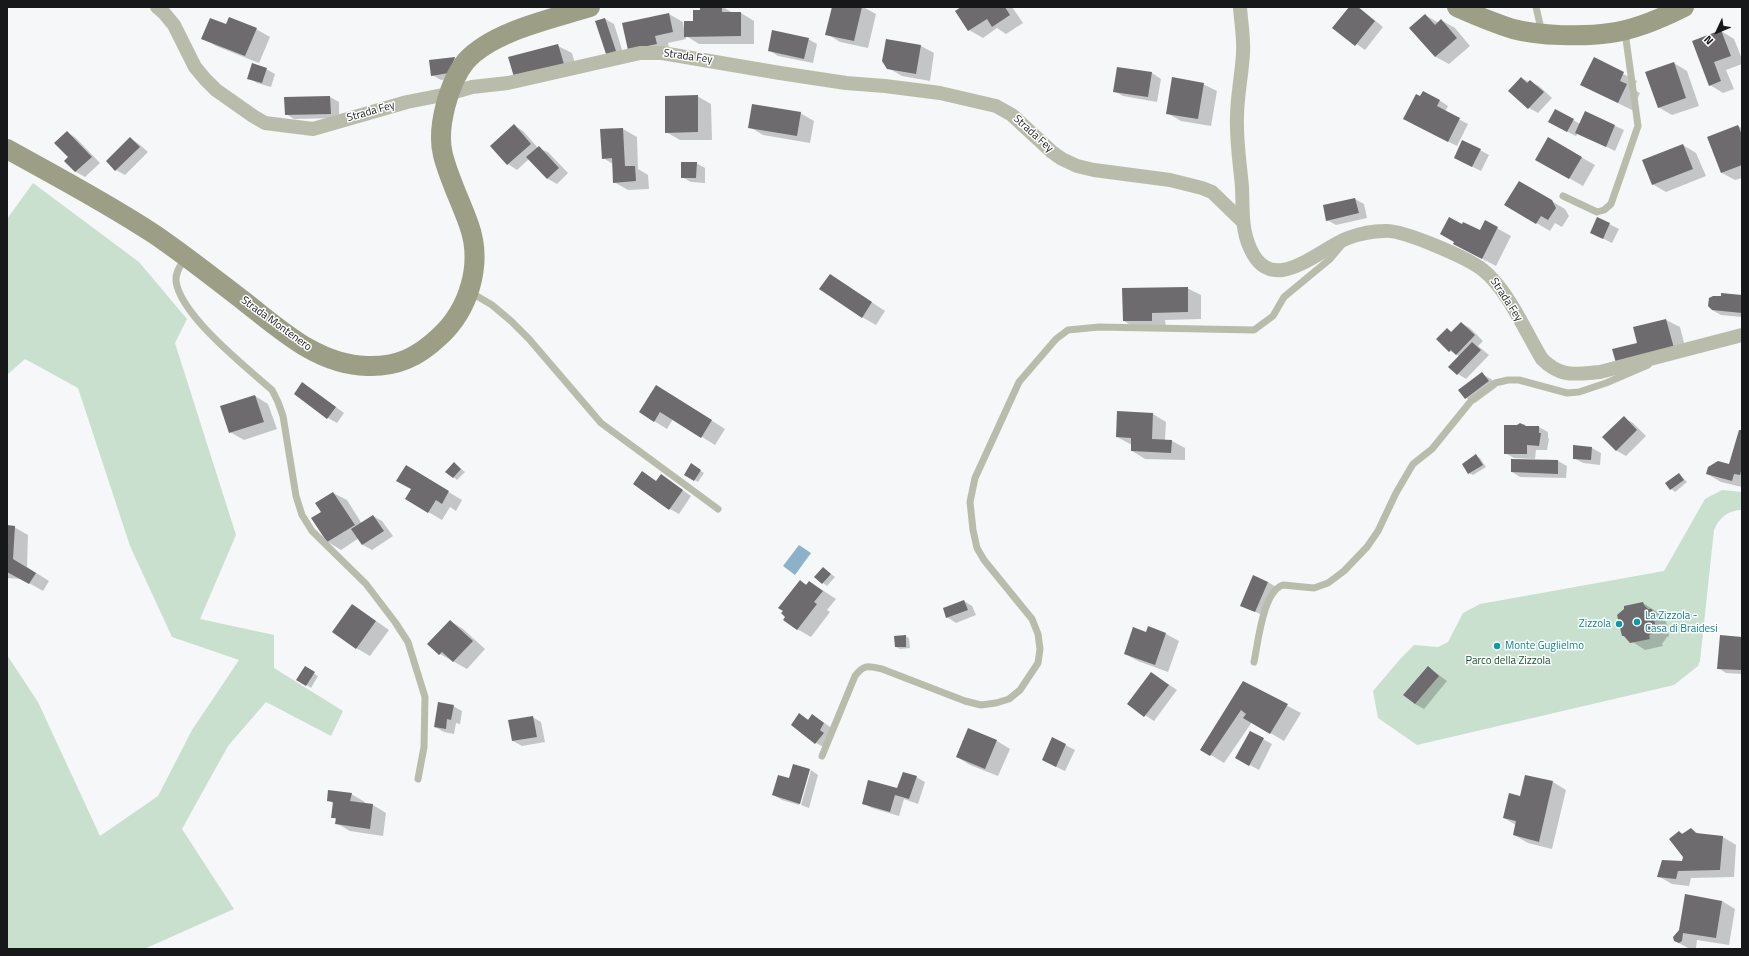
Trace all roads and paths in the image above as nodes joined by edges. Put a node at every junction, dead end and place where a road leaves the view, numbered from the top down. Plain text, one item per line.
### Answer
1 (157, 7) edge
2 (590, 7) edge
3 (1240, 7) edge
4 (1457, 7) edge
5 (1536, 7) edge
6 (1684, 7) edge
7 (1624, 30) junction
8 (1542, 33) junction
9 (448, 94) junction
10 (7, 149) edge
11 (1563, 196) dead end
12 (1242, 221) junction
13 (1348, 238) junction
14 (186, 257) junction
15 (469, 292) junction
16 (1742, 335) edge
17 (1661, 356) junction
18 (718, 509) dead end
19 (1254, 662) dead end
20 (822, 756) dead end
21 (418, 780) dead end

1 - 9 street, Strada Fey
2 - 9 main road, Strada Montenero
3 - 12 street, Strada Fey
4 - 8 main road
5 - 8 lane
6 - 7 main road
7 - 8 main road
7 - 11 lane
9 - 12 street, Strada Fey
9 - 15 main road, Strada Montenero
10 - 14 main road, Strada Montenero
12 - 13 street, Strada Fey
13 - 17 street, Strada Fey
13 - 20 lane
14 - 15 main road, Strada Montenero
14 - 21 lane
15 - 18 lane
16 - 17 street, Strada Fey
17 - 19 lane

